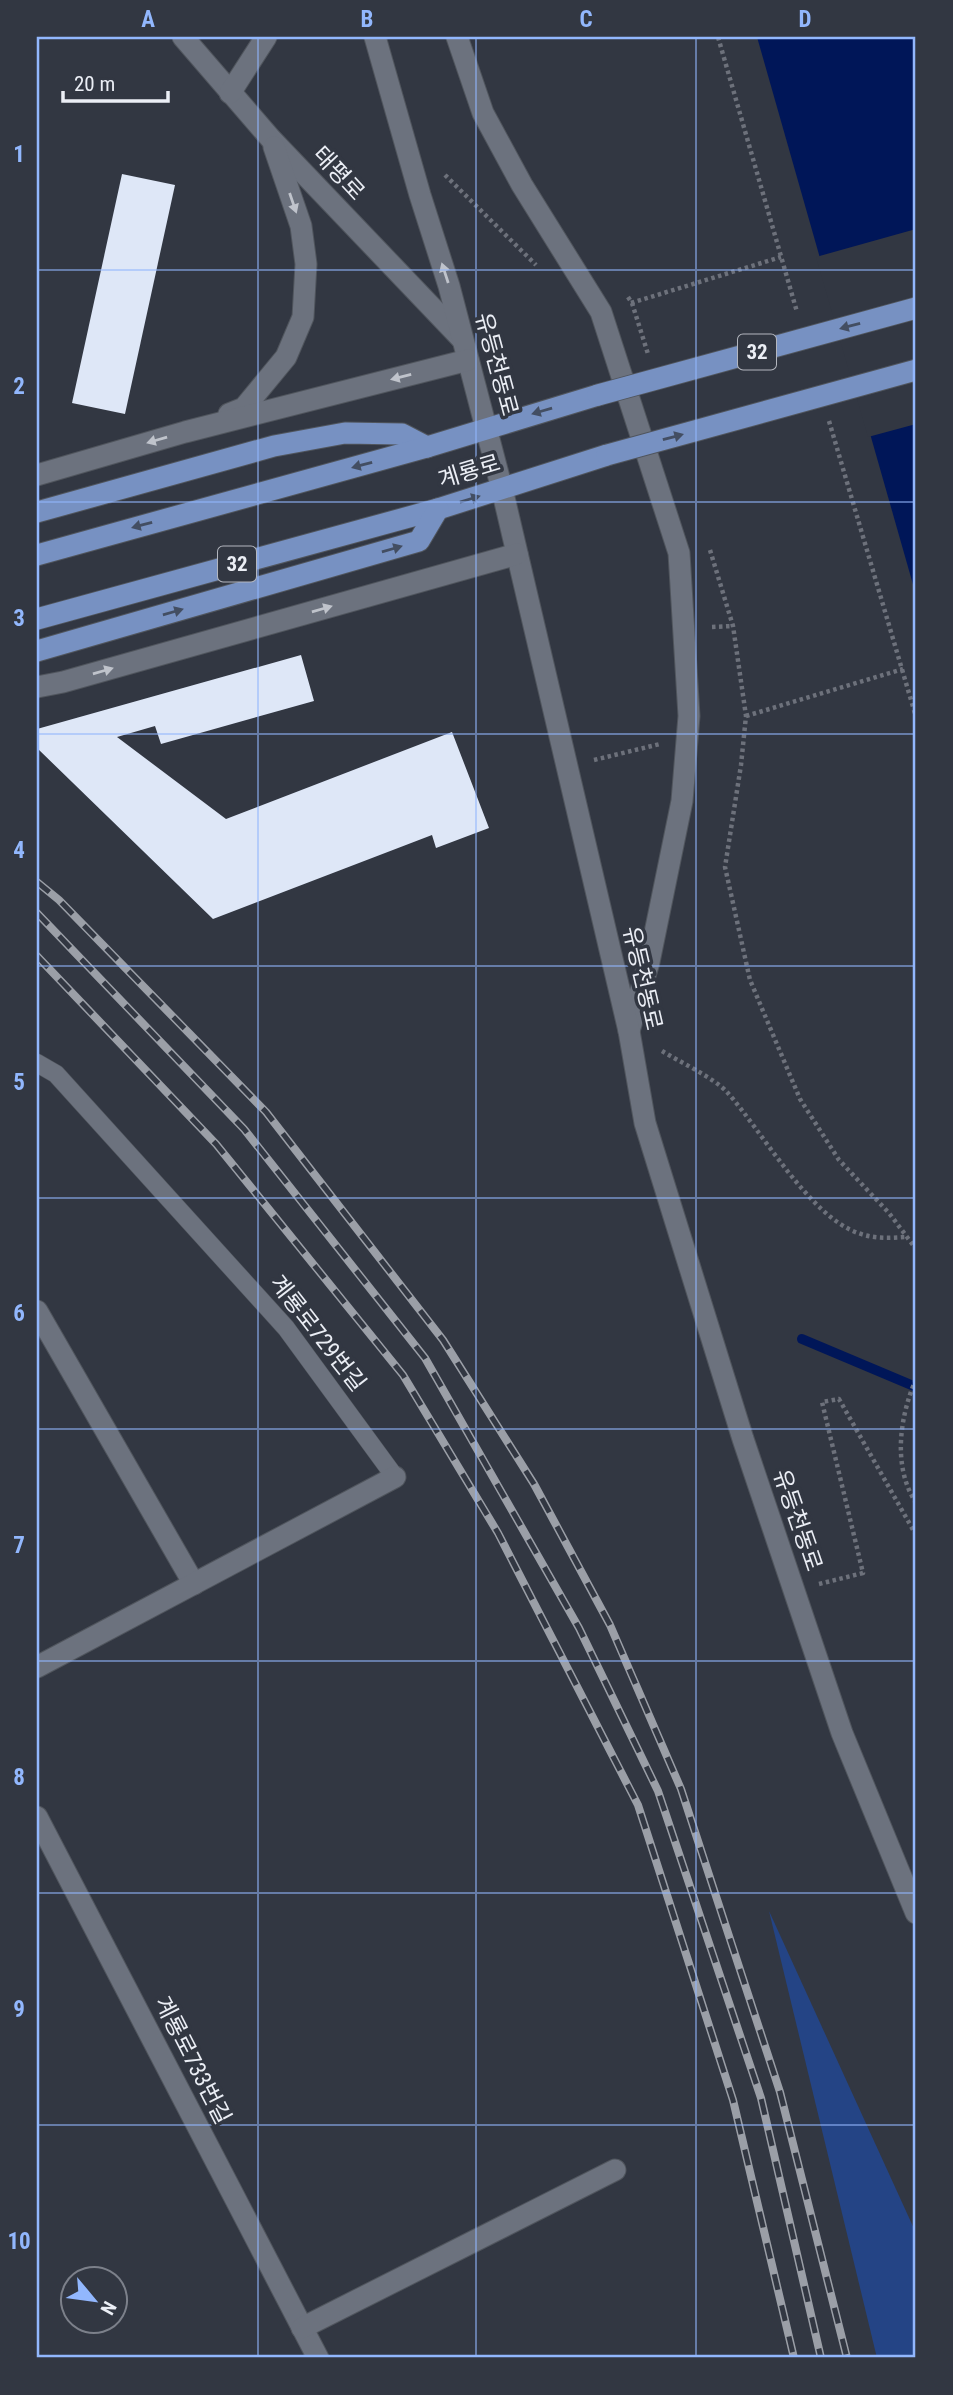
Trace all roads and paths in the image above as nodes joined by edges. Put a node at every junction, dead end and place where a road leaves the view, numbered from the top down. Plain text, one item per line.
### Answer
1 (183, 37) edge
2 (265, 37) edge
3 (375, 37) edge
4 (457, 37) edge
5 (230, 93) junction
6 (271, 139) junction
7 (410, 160) junction
8 (781, 257) dead end
9 (537, 266) dead end
10 (916, 308) edge
11 (601, 312) junction
12 (465, 350) junction
13 (916, 370) edge
14 (487, 428) junction
15 (185, 432) junction
16 (427, 447) junction
17 (37, 475) edge
18 (502, 489) junction
19 (438, 509) junction
20 (37, 512) edge
21 (517, 554) junction
22 (37, 555) edge
23 (37, 619) edge
24 (37, 651) edge
25 (903, 669) dead end
26 (37, 687) edge
27 (746, 716) dead end
28 (663, 743) dead end
29 (619, 755) dead end
30 (629, 1031) junction
31 (37, 1063) edge
32 (907, 1237) dead end
33 (37, 1311) edge
34 (916, 1378) edge
35 (395, 1478) joint
36 (916, 1503) edge
37 (916, 1535) edge
38 (194, 1584) junction
39 (793, 1590) junction
40 (37, 1667) edge
41 (37, 1817) edge
42 (916, 1913) edge
43 (614, 2170) dead end
44 (302, 2328) junction
45 (317, 2358) edge

1 - 5 main road, 태평로
2 - 5 main road
3 - 7 main road, 유등천동로
4 - 11 main road
5 - 6 main road, 태평로
6 - 12 main road, 태평로
6 -> 15 main road
7 - 9 path
12 -> 7 main road, 유등천동로
8 - 11 path
10 -> 14 main road, 계룡로 / 32, bridge
11 - 30 main road
12 - 14 main road, 유등천동로
12 -> 15 main road
18 -> 13 main road, 계룡로 / 32, bridge
14 - 16 main road, 계룡로 / 32
14 - 18 main road, 유등천동로
15 -> 17 main road
16 - 20 main road
16 -> 22 main road, 계룡로 / 32
19 -> 18 main road, 계룡로 / 32
18 - 21 main road, 유등천동로
19 - 23 main road, 계룡로 / 32
24 -> 19 main road
26 -> 21 main road
21 - 30 main road, 유등천동로
25 - 27 path
28 - 29 path
30 - 32 path
30 - 39 main road, 유등천동로
31 - 35 lane, 계룡로729번길
33 - 38 main road
34 - 36 path
35 - 38 main road, 계룡로729번길
37 - 39 path
38 - 40 main road, 계룡로729번길
39 - 42 main road, 유등천동로
41 - 44 main road, 계룡로733번길
43 - 44 main road
44 - 45 main road, 계룡로733번길

